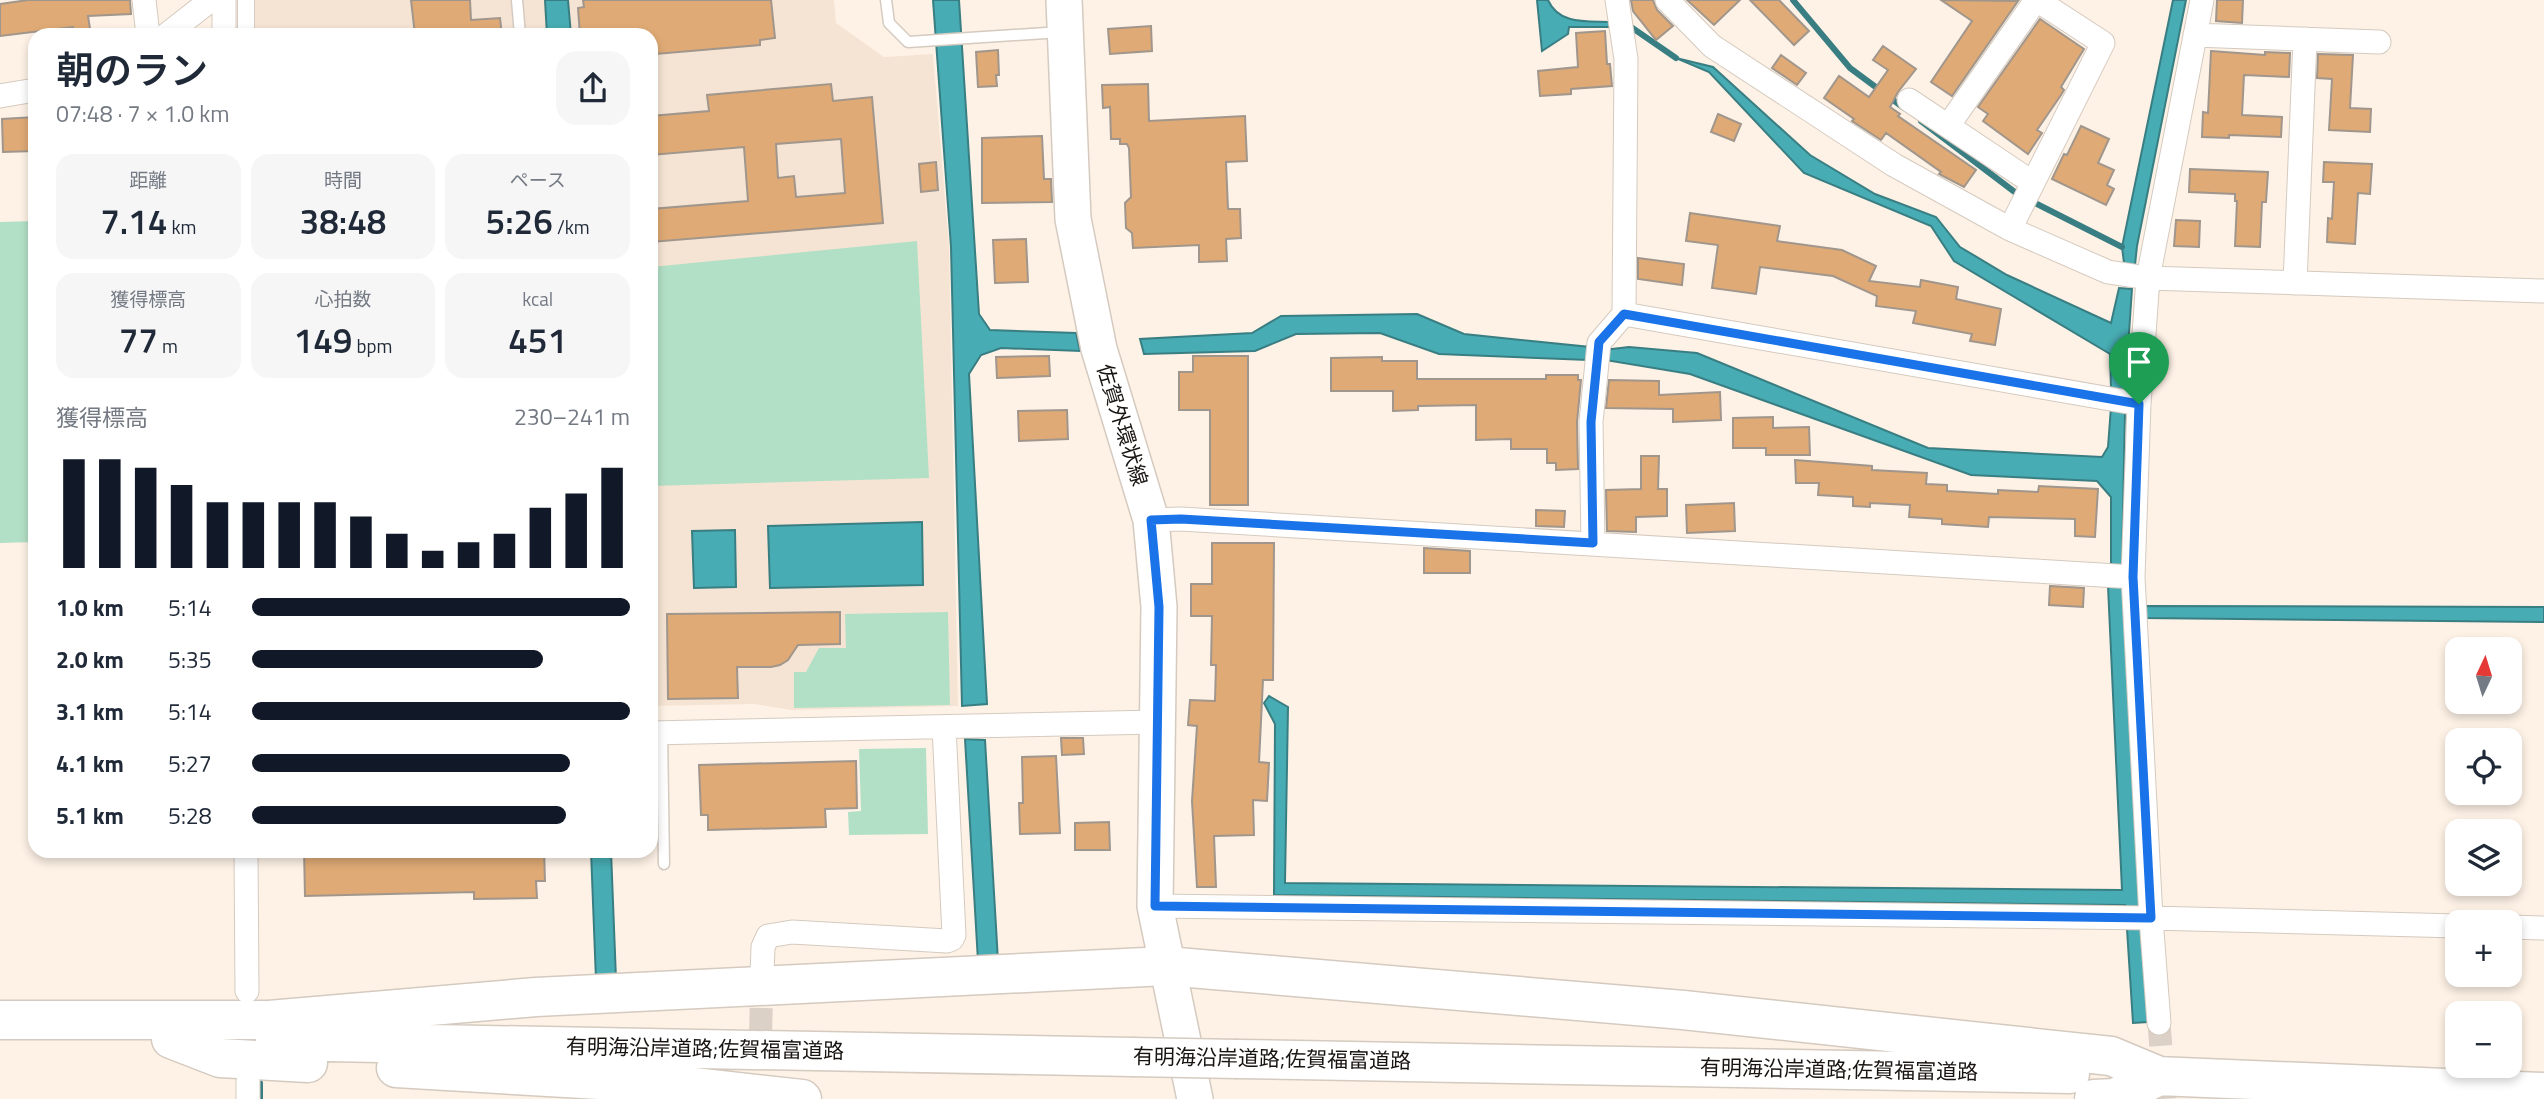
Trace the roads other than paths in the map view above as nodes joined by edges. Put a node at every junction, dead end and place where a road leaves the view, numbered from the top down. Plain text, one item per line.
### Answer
1 (144, 0) edge
2 (211, 0) edge
3 (223, 0) edge
4 (246, 0) edge
5 (517, 0) edge
6 (886, 0) edge
7 (1617, 0) edge
8 (1667, 0) edge
9 (2037, 0) edge
10 (2202, 0) edge
11 (1065, 16) edge
12 (147, 28) edge
13 (175, 28) edge
14 (224, 28) edge
15 (246, 28) edge
16 (519, 28) edge
17 (2195, 35) junction
18 (2305, 39) junction
19 (2379, 42) dead end
20 (28, 91) edge
21 (0, 96) edge
22 (1909, 100) dead end
23 (1948, 126) junction
24 (2033, 183) junction
25 (2010, 229) junction
26 (2147, 278) junction
27 (2295, 283) junction
28 (2544, 291) edge
29 (1624, 314) junction
30 (2139, 404) junction
31 (1151, 520) junction
32 (1593, 543) junction
33 (2133, 577) junction
34 (1157, 722) junction
35 (944, 727) junction
36 (658, 733) edge
37 (658, 766) edge
38 (246, 858) edge
39 (664, 864) dead end
40 (1155, 906) junction
41 (2151, 918) junction
42 (2445, 926) edge
43 (2522, 927) edge
44 (2544, 928) edge
45 (1166, 966) junction
46 (762, 974) tunnel mouth
47 (247, 991) dead end
48 (0, 1020) edge
49 (2159, 1023) tunnel mouth
50 (0, 1036) edge
51 (171, 1039) junction
52 (2159, 1076) junction
53 (2544, 1092) edge
54 (802, 1099) edge
55 (1195, 1099) edge
56 (2094, 1099) edge

1 - 12 street
2 - 13 street
3 - 14 street
4 - 15 street
5 - 16 lane
6 - 11 lane
7 - 29 street
8 - 25 street
9 - 23 street
9 - 24 street
10 - 17 street
11 - 31 main road, 佐賀外環状線
17 - 18 street
17 - 26 street
18 - 19 street
18 - 27 street
20 - 21 street
22 - 23 street
23 - 24 street
24 - 25 street
25 - 26 street
26 - 27 street
26 - 30 street
27 - 28 street
29 - 30 street
29 - 32 street
30 - 33 street
31 - 32 street
31 - 34 main road, 佐賀外環状線
32 - 33 street
33 - 41 street
34 - 35 street
34 - 40 main road, 佐賀外環状線
35 - 36 street
35 - 46 street
37 - 39 lane
38 - 47 street
40 - 41 street
40 - 45 main road, 佐賀外環状線
41 - 42 street
41 - 49 street
43 - 44 street
45 - 48 highway
45 - 52 highway
45 - 55 main road, 佐賀外環状線
50 - 51 highway, 有明海沿岸道路;佐賀福富道路
51 - 52 highway, 有明海沿岸道路;佐賀福富道路, bridge
51 - 54 highway
52 - 53 highway, 有明海沿岸道路;佐賀福富道路
52 - 56 highway

